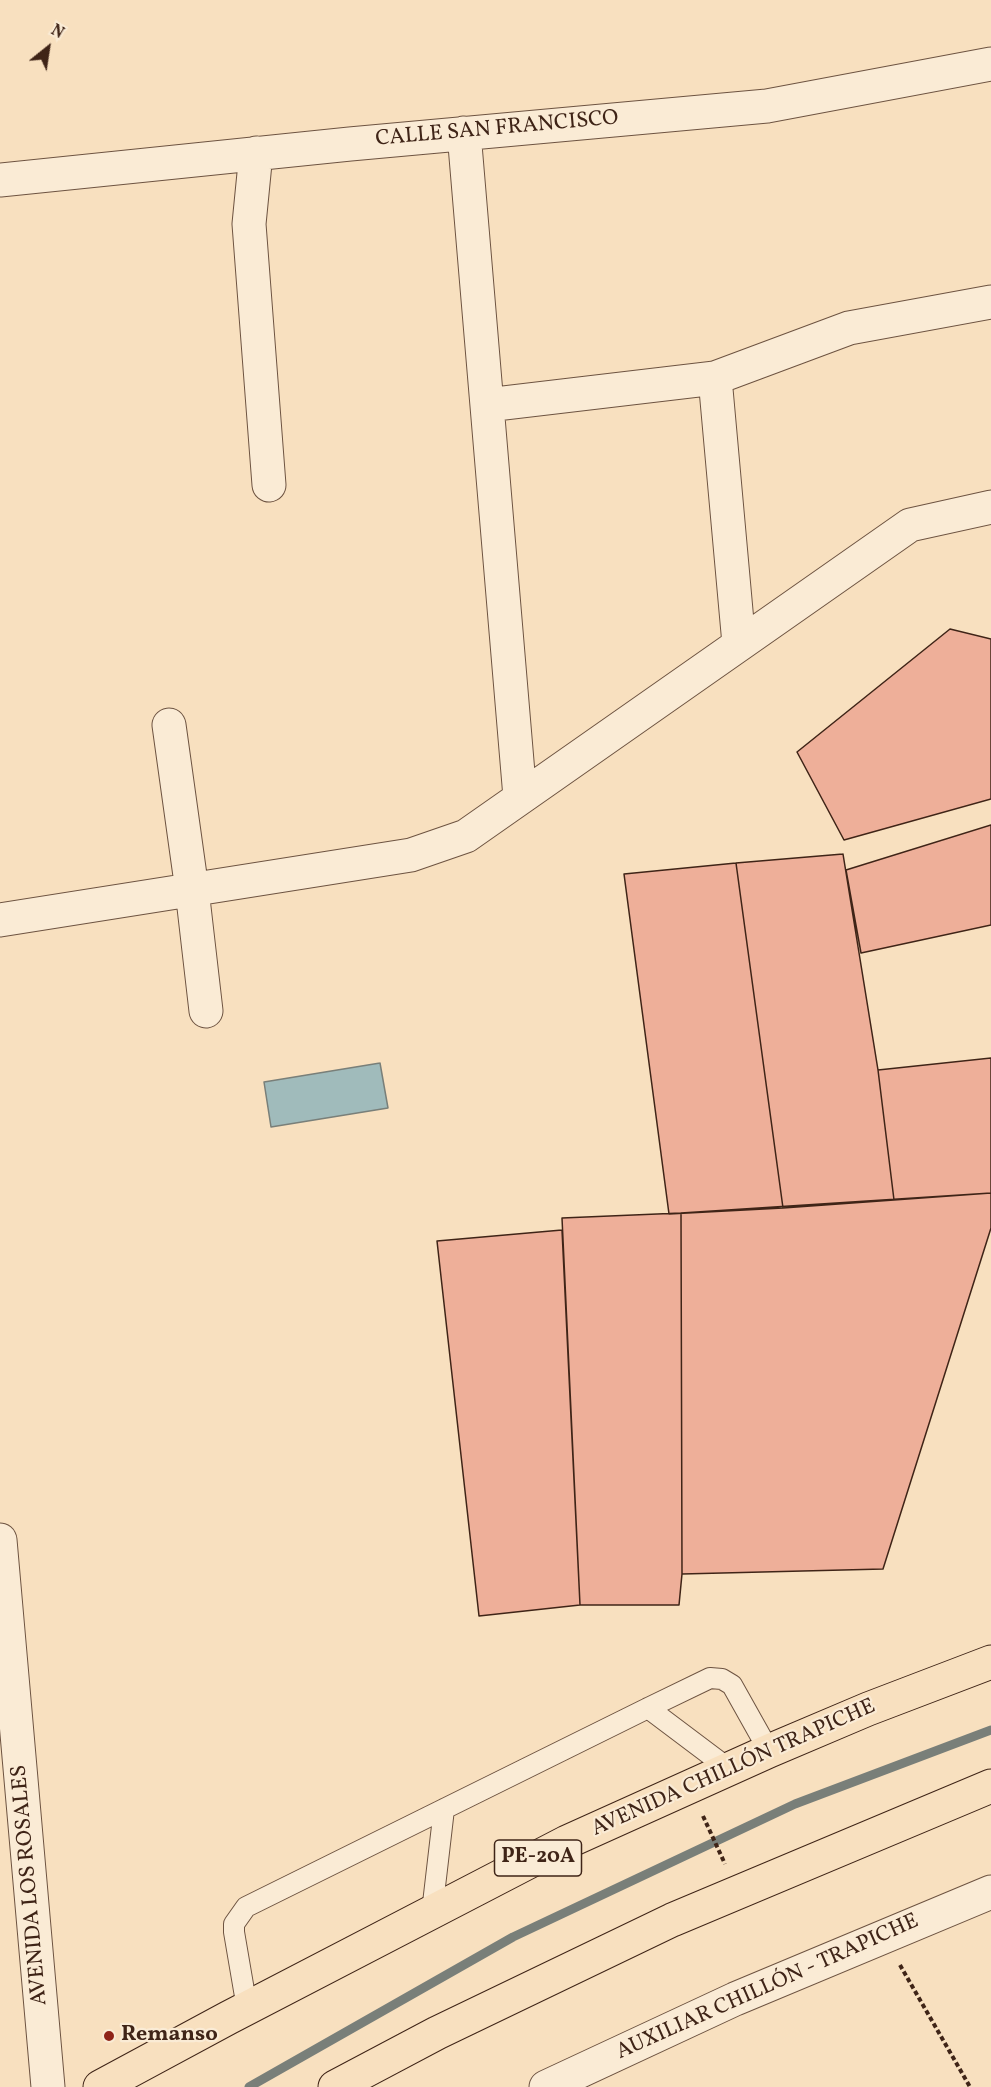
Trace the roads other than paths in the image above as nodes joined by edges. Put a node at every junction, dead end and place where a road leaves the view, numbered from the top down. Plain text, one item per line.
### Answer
1 (991, 64) edge
2 (464, 133) junction
3 (256, 153) junction
4 (0, 180) edge
5 (991, 302) edge
6 (715, 378) junction
7 (487, 405) junction
8 (269, 485) dead end
9 (991, 507) edge
10 (739, 644) junction
11 (169, 725) dead end
12 (520, 797) junction
13 (192, 890) junction
14 (0, 920) edge
15 (206, 1011) dead end
16 (0, 1540) edge
17 (991, 1662) edge
18 (648, 1708) junction
19 (769, 1751) junction
20 (729, 1768) junction
21 (991, 1786) edge
22 (444, 1809) junction
23 (991, 1892) edge
24 (432, 1912) junction
25 (247, 2008) junction
26 (48, 2087) edge
27 (100, 2087) edge
28 (335, 2087) edge
29 (546, 2087) edge

1 - 2 street, CALLE SAN FRANCISCO
2 - 3 street, CALLE SAN FRANCISCO
2 - 7 street
3 - 4 street, CALLE SAN FRANCISCO
3 - 8 street
5 - 6 street
6 - 7 street
6 - 10 street
7 - 12 street
9 - 10 street
10 - 12 street
11 - 13 street
12 - 13 street
13 - 14 street
13 - 15 street
16 - 26 street, AVENIDA LOS ROSALES
17 - 19 main road, AVENIDA CHILLÓN TRAPICHE / PE-20A
18 - 19 lane
18 - 20 lane
18 - 22 lane
19 - 20 main road, AVENIDA CHILLÓN TRAPICHE / PE-20A
20 - 24 main road, AVENIDA CHILLÓN TRAPICHE / PE-20A
21 - 28 main road
22 - 24 lane
22 - 25 lane
23 - 29 street, AUXILIAR CHILLÓN - TRAPICHE
24 - 25 main road, AVENIDA CHILLÓN TRAPICHE / PE-20A
25 - 27 main road, AVENIDA CHILLÓN TRAPICHE / PE-20A

